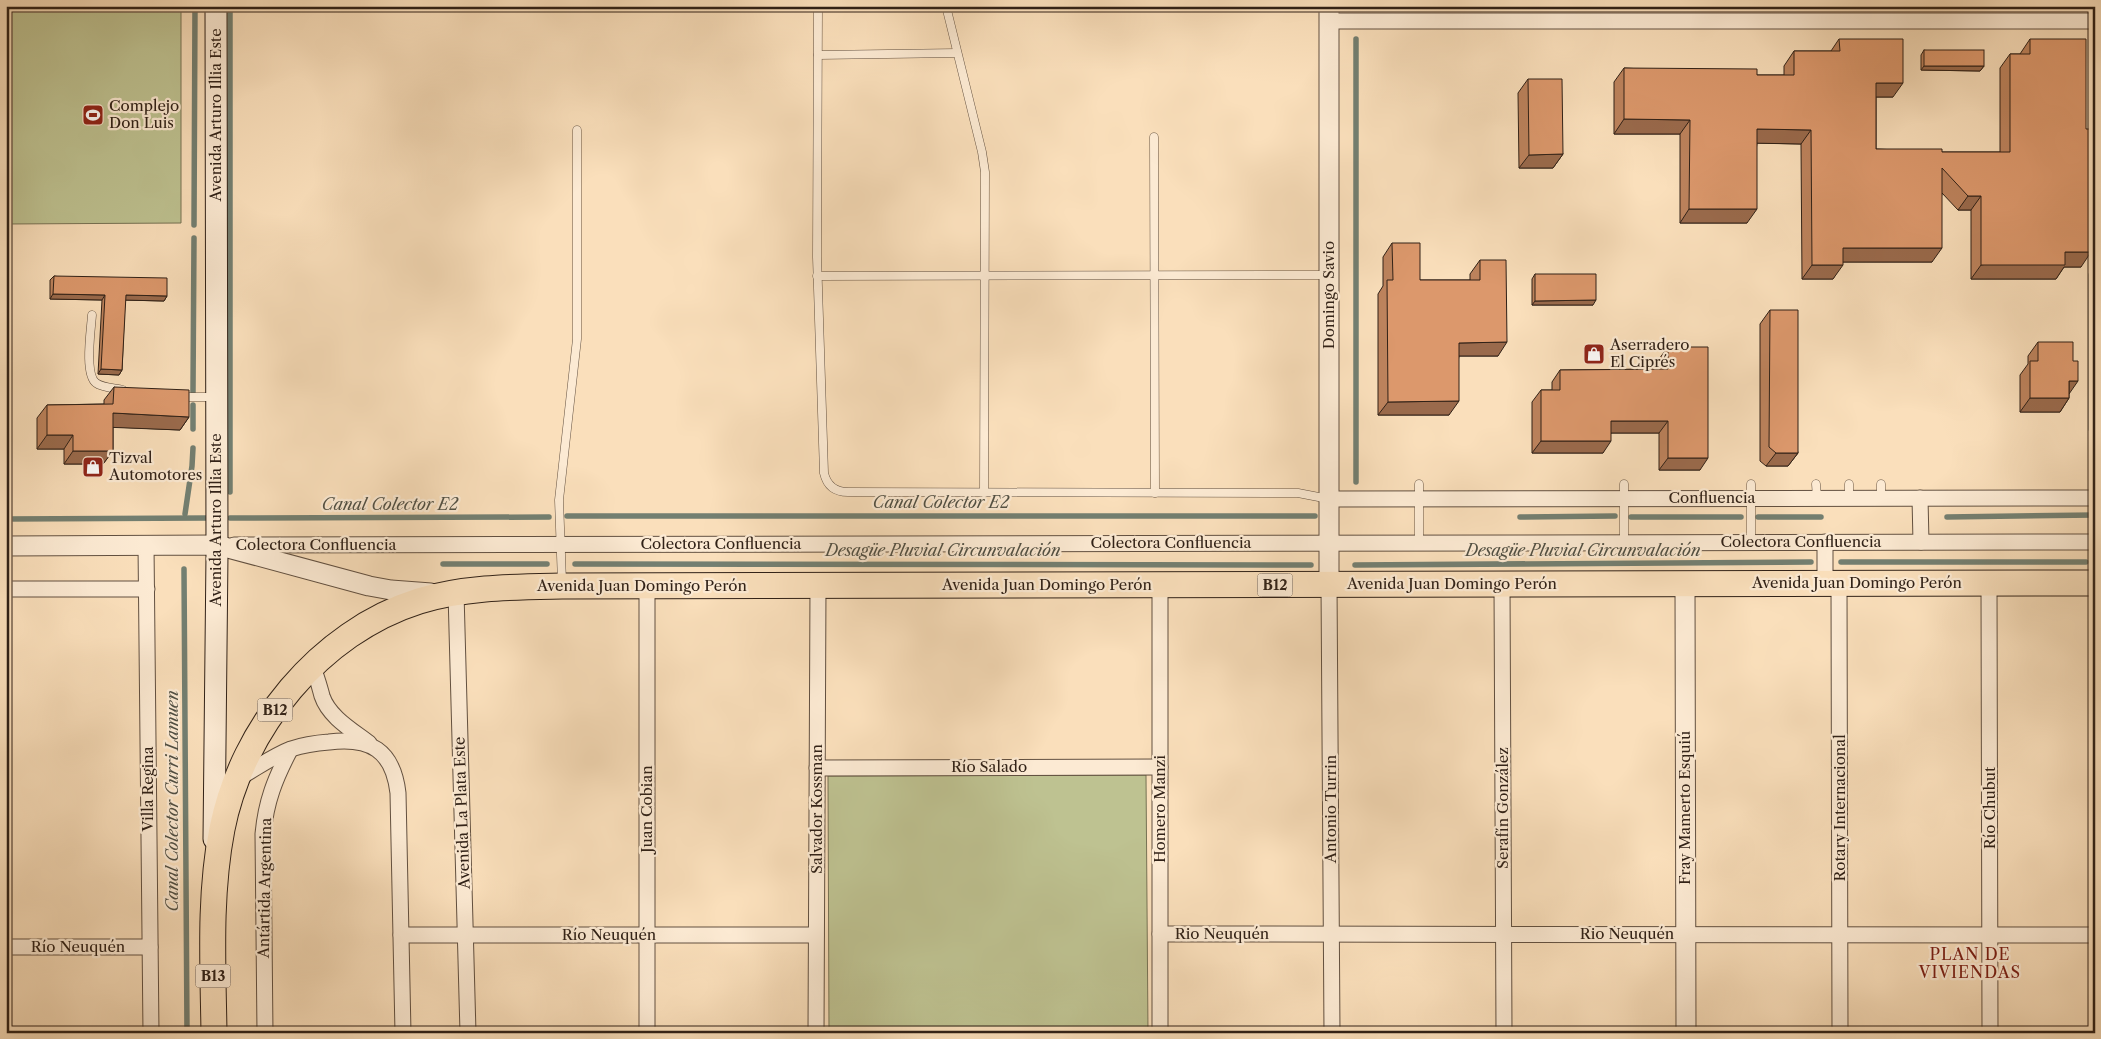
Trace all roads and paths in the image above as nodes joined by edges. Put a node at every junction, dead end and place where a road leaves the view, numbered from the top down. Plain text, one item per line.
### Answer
1 (216, 6) edge
2 (818, 6) edge
3 (946, 6) edge
4 (1329, 14) edge
5 (2095, 21) edge
6 (958, 53) junction
7 (818, 55) junction
8 (577, 130) dead end
9 (1154, 137) dead end
10 (1329, 275) junction
11 (817, 276) junction
12 (985, 276) junction
13 (1154, 276) junction
14 (92, 315) dead end
15 (132, 391) edge
16 (174, 397) edge
17 (216, 397) junction
18 (1419, 491) junction
19 (1624, 491) junction
20 (1751, 491) junction
21 (984, 493) junction
22 (1155, 493) junction
23 (1920, 498) junction
24 (2095, 498) edge
25 (1329, 499) junction
26 (1624, 542) junction
27 (1751, 542) junction
28 (1825, 542) junction
29 (1921, 542) junction
30 (2095, 542) edge
31 (1329, 543) junction
32 (1419, 543) junction
33 (560, 544) junction
34 (146, 545) junction
35 (217, 545) junction
36 (6, 546) edge
37 (1989, 583) junction
38 (2095, 583) edge
39 (1329, 584) junction
40 (1502, 584) junction
41 (1685, 584) junction
42 (1832, 584) junction
43 (1160, 585) junction
44 (562, 586) junction
45 (647, 586) junction
46 (818, 586) junction
47 (6, 589) edge
48 (147, 589) junction
49 (456, 593) junction
50 (312, 666) junction
51 (372, 745) junction
52 (291, 749) junction
53 (1160, 767) junction
54 (817, 768) junction
55 (238, 779) junction
56 (213, 919) junction
57 (1160, 934) junction
58 (1332, 934) junction
59 (1504, 934) junction
60 (1686, 934) junction
61 (1840, 934) junction
62 (401, 935) junction
63 (466, 935) junction
64 (647, 935) junction
65 (816, 935) junction
66 (1990, 935) junction
67 (2095, 935) edge
68 (150, 946) junction
69 (6, 947) edge
70 (150, 1033) edge
71 (214, 1033) edge
72 (265, 1033) edge
73 (403, 1033) edge
74 (468, 1033) edge
75 (648, 1033) edge
76 (816, 1033) edge
77 (1160, 1033) edge
78 (1332, 1033) edge
79 (1504, 1033) edge
80 (1686, 1033) edge
81 (1840, 1033) edge
82 (1990, 1033) edge

1 - 17 main road, Avenida Arturo Illia Este / B13
2 - 7 lane
3 - 6 lane
4 - 5 street
4 - 10 street, Domingo Savio
6 - 7 lane
6 - 12 lane
7 - 11 lane
8 - 33 lane
9 - 13 lane
10 - 13 lane
10 - 25 street, Domingo Savio
11 - 12 lane
11 - 21 lane
12 - 13 lane
12 - 21 lane
13 - 22 lane
14 - 15 lane
16 - 17 lane
17 - 35 main road, Avenida Arturo Illia Este / B13
18 - 19 street, Confluencia
18 - 25 street, Confluencia
18 - 32 lane
19 - 20 street, Confluencia
19 - 26 lane
20 - 23 street, Confluencia
20 - 27 lane
21 - 22 lane
22 - 25 lane
23 - 24 street, Confluencia
23 - 29 street
25 - 31 street, Domingo Savio
26 - 27 street, Colectora Confluencia
26 - 32 street, Colectora Confluencia
27 - 28 street, Colectora Confluencia
28 - 29 street, Colectora Confluencia
28 - 42 street, Rotary Internacional
29 - 30 street, Colectora Confluencia
31 - 32 street, Colectora Confluencia
31 - 33 street, Colectora Confluencia
31 - 39 street, Domingo Savio
33 - 35 street, Colectora Confluencia
33 - 44 lane
34 - 35 street, Avenida Juan Domingo Perón
34 - 36 street, Avenida Juan Domingo Perón
34 - 48 street, Villa Regina
35 - 49 street, Avenida Juan Domingo Perón / B12
35 - 56 main road, Avenida Arturo Illia Este / B13
37 - 38 main road, Avenida Juan Domingo Perón / B12
37 - 42 main road, Avenida Juan Domingo Perón / B12
37 - 66 street, Río Chubut
39 - 40 main road, Avenida Juan Domingo Perón / B12
39 - 43 main road, Avenida Juan Domingo Perón / B12
39 - 58 street, Antonio Turrin
40 - 41 main road, Avenida Juan Domingo Perón / B12
40 - 59 street, Serafín González
41 - 42 main road, Avenida Juan Domingo Perón / B12
41 - 60 street, Fray Mamerto Esquiú
42 - 61 street, Rotary Internacional
43 - 46 main road, Avenida Juan Domingo Perón / B12
43 - 53 street, Homero Manzi
44 - 45 main road, Avenida Juan Domingo Perón / B12
44 - 49 main road, Avenida Juan Domingo Perón / B12
45 - 46 main road, Avenida Juan Domingo Perón / B12
45 - 64 street, Juan Cobian
46 - 54 street, Salvador Kossman
47 - 48 street
48 - 68 street, Villa Regina
49 - 50 main road, B12
49 - 63 street, Avenida La Plata Este
50 - 51 street
50 - 55 main road, B12
51 - 52 street
51 - 62 street
52 - 55 street
52 - 72 street, Antártida Argentina
53 - 54 street, Río Salado
53 - 57 street, Homero Manzi
54 - 65 street, Salvador Kossman
55 - 56 main road, B12
56 - 71 main road, Avenida Arturo Illia Este / B13
57 - 58 street, Rio Neuquén
57 - 77 street, Homero Manzi
58 - 59 street, Rio Neuquén
58 - 78 street, Antonio Turrin
59 - 60 street, Rio Neuquén
59 - 79 street, Serafín González
60 - 61 street, Rio Neuquén
60 - 80 street, Fray Mamerto Esquiú
61 - 66 street, Rio Neuquén
61 - 81 street, Rotary Internacional
62 - 63 street, Río Neuquén
62 - 73 street
63 - 64 street, Río Neuquén
63 - 74 street, Avenida La Plata Este
64 - 65 street, Río Neuquén
64 - 75 street, Juan Cobian
65 - 76 street, Salvador Kossman
66 - 67 street, Rio Neuquén
66 - 82 street, Río Chubut
68 - 69 street, Río Neuquén
68 - 70 street, Villa Regina

